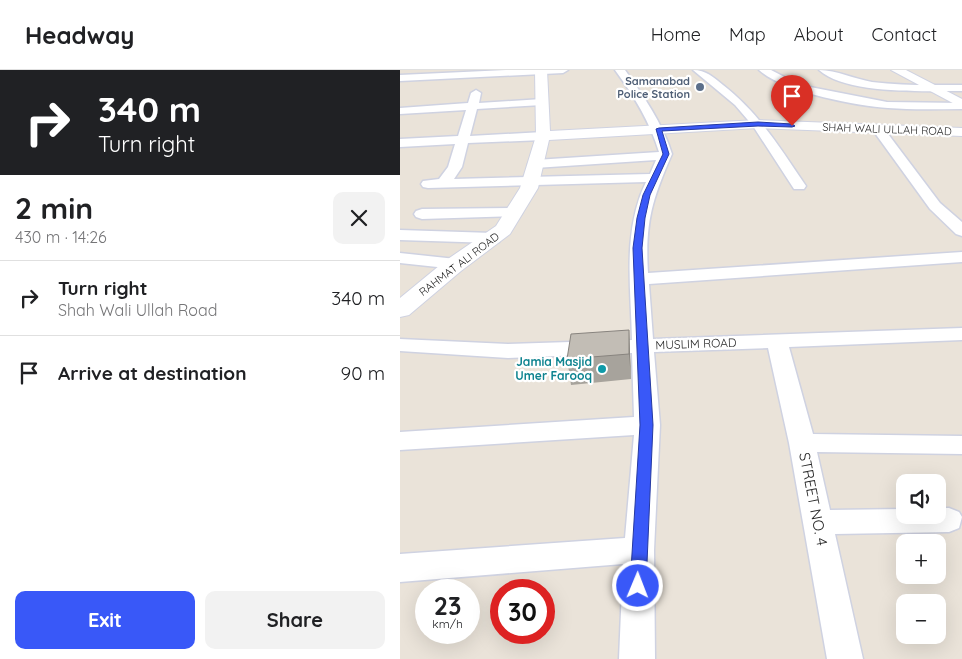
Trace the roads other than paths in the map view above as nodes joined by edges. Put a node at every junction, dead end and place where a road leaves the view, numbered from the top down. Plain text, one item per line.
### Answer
1 (563, 70) edge
2 (620, 70) edge
3 (698, 70) edge
4 (764, 70) edge
5 (824, 70) edge
6 (897, 70) edge
7 (482, 72) edge
8 (428, 73) edge
9 (539, 77) edge
10 (400, 78) edge
11 (930, 87) junction
12 (962, 88) edge
13 (420, 97) dead end
14 (542, 102) junction
15 (962, 105) edge
16 (472, 106) junction
17 (412, 110) junction
18 (400, 111) edge
19 (404, 124) dead end
20 (758, 124) junction
21 (659, 129) junction
22 (878, 129) junction
23 (962, 132) edge
24 (543, 136) junction
25 (463, 140) junction
26 (400, 143) edge
27 (665, 156) junction
28 (536, 164) junction
29 (655, 178) junction
30 (531, 183) junction
31 (799, 186) dead end
32 (514, 213) junction
33 (422, 214) dead end
34 (962, 231) edge
35 (400, 235) edge
36 (493, 238) junction
37 (962, 257) edge
38 (400, 258) edge
39 (456, 264) junction
40 (639, 279) junction
41 (402, 307) edge
42 (962, 334) edge
43 (777, 341) junction
44 (400, 345) edge
45 (642, 346) junction
46 (646, 425) junction
47 (400, 441) edge
48 (802, 443) junction
49 (962, 445) edge
50 (949, 520) dead end
51 (818, 522) junction
52 (639, 550) junction
53 (400, 568) edge
54 (637, 659) edge
55 (845, 659) edge

1 - 9 street
2 - 21 street
3 - 20 street
4 - 15 street
5 - 11 street
6 - 11 street
7 - 8 street
7 - 9 street
7 - 16 street
8 - 10 street
9 - 14 street, RAHMAT ALI ROAD
11 - 12 street
11 - 15 street
13 - 17 street
14 - 16 street
14 - 24 street, RAHMAT ALI ROAD
16 - 17 street
16 - 25 street
17 - 18 street
17 - 19 street
20 - 21 street, SHAH WALI ULLAH ROAD
20 - 22 street, SHAH WALI ULLAH ROAD
20 - 31 street
21 - 24 street, SHAH WALI ULLAH ROAD
21 - 27 street
22 - 23 street, SHAH WALI ULLAH ROAD
22 - 34 street
24 - 25 street
24 - 28 street, RAHMAT ALI ROAD
25 - 26 street
25 - 30 street
27 - 28 street
27 - 29 street
28 - 30 street, RAHMAT ALI ROAD
29 - 30 street
29 - 40 street
30 - 32 street, RAHMAT ALI ROAD
32 - 33 street
32 - 36 street, RAHMAT ALI ROAD
35 - 36 street
36 - 39 street, RAHMAT ALI ROAD
37 - 40 street
38 - 39 street
39 - 41 street, RAHMAT ALI ROAD
40 - 45 street
42 - 43 street, MUSLIM ROAD
43 - 45 street, MUSLIM ROAD
43 - 48 street, STREET NO. 4
44 - 45 street, MUSLIM ROAD
45 - 46 street
46 - 47 street
46 - 52 street
48 - 49 street
48 - 51 street, STREET NO. 4
50 - 51 street
51 - 55 street, STREET NO. 4
52 - 53 street
52 - 54 street

